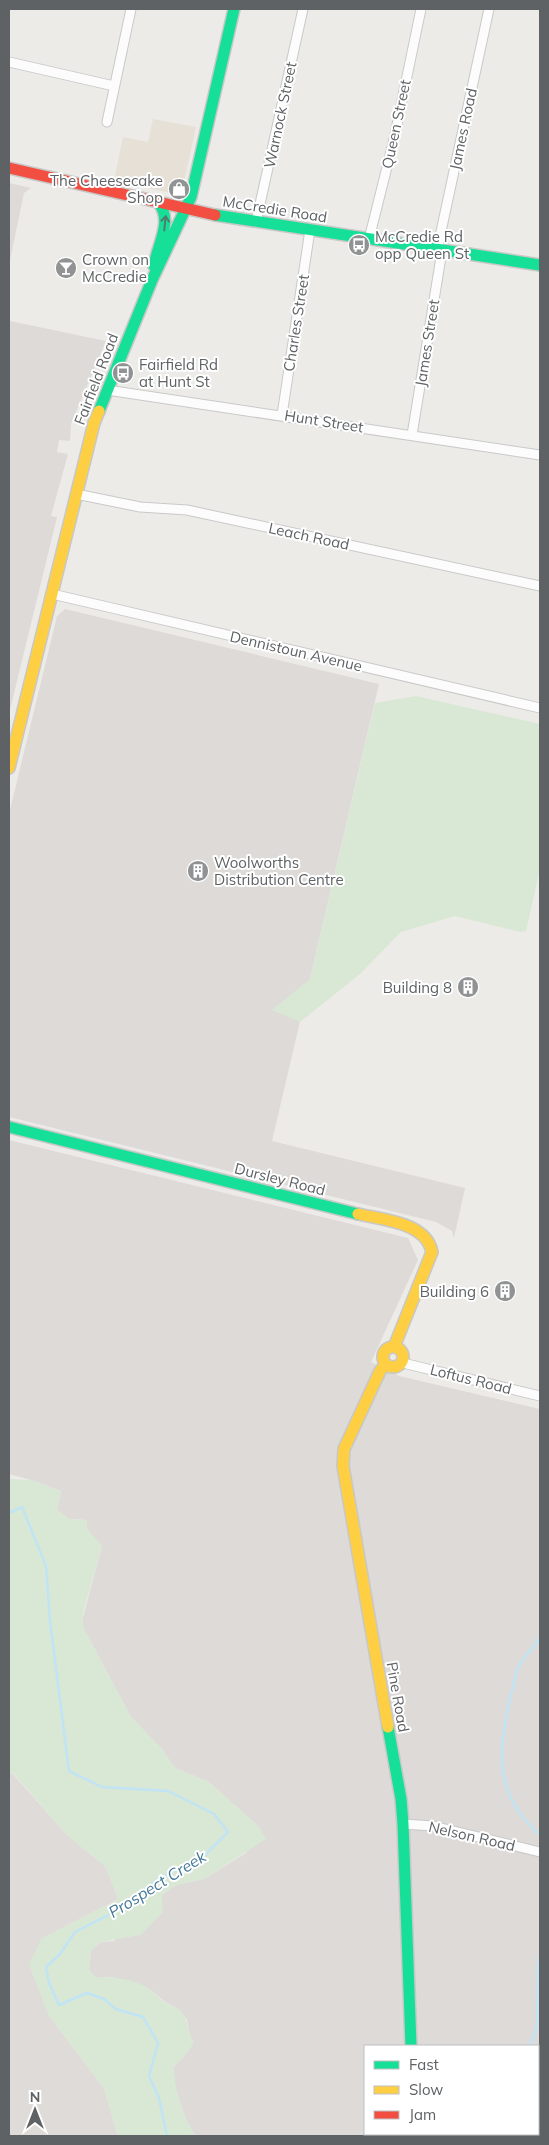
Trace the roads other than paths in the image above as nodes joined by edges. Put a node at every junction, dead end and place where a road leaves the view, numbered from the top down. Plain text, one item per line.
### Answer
1 (131, 9) edge
2 (234, 9) edge
3 (303, 9) edge
4 (421, 9) edge
5 (488, 9) edge
6 (9, 62) edge
7 (114, 86) junction
8 (107, 122) dead end
9 (9, 168) edge
10 (158, 202) junction
11 (186, 209) junction
12 (256, 222) junction
13 (310, 230) junction
14 (369, 239) junction
15 (439, 250) junction
16 (540, 265) edge
17 (152, 280) junction
18 (107, 390) junction
19 (282, 415) junction
20 (412, 435) junction
21 (540, 455) edge
22 (76, 494) junction
23 (540, 586) edge
24 (52, 594) junction
25 (540, 708) edge
26 (9, 768) edge
27 (9, 1127) edge
28 (394, 1347) junction
29 (403, 1361) junction
30 (386, 1364) junction
31 (540, 1396) edge
32 (403, 1824) junction
33 (540, 1852) edge
34 (411, 2045) edge

1 - 7 street
2 - 11 street, Fairfield Road
3 - 12 street, Warnock Street
4 - 14 street, Queen Street
5 - 15 street, James Road
6 - 7 street
7 - 8 street
9 - 10 street, McCredie Road
10 - 11 street, McCredie Road
17 -> 10 street
11 - 12 street, McCredie Road
11 - 17 street, Fairfield Road
12 - 13 street, McCredie Road
13 - 14 street, McCredie Road
13 - 19 street, Charles Street
14 - 15 street, McCredie Road
15 - 16 street, McCredie Road
15 - 20 street, James Street
17 - 18 street, Fairfield Road
18 - 19 street, Hunt Street
18 - 22 street, Fairfield Road
19 - 20 street, Hunt Street
20 - 21 street, Hunt Street
22 - 23 street, Leach Road
22 - 24 street, Fairfield Road
24 - 25 street, Dennistoun Avenue
24 - 26 street, Fairfield Road
27 - 28 street, Dursley Road
28 - 29 street
28 - 30 street
29 - 30 street
29 - 31 street, Loftus Road
30 - 32 street, Pine Road
32 - 33 street, Nelson Road
32 - 34 street, Pine Road

